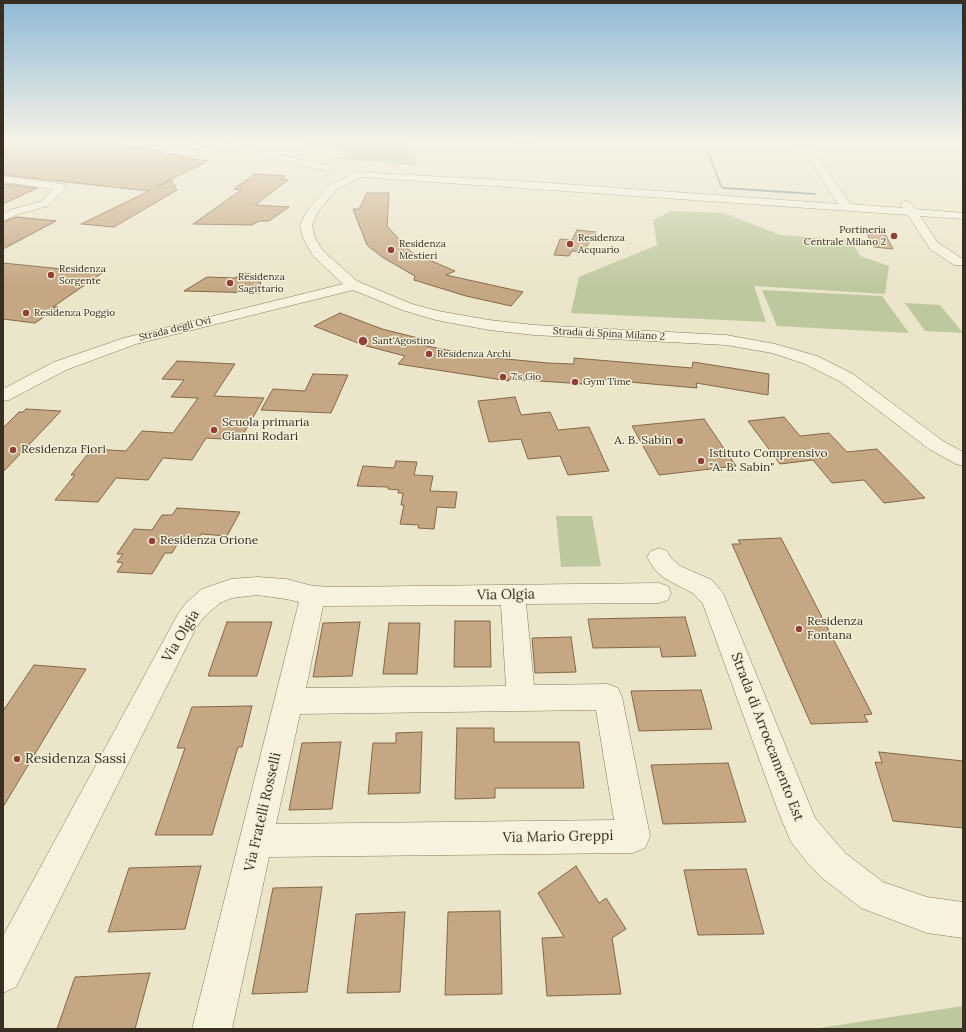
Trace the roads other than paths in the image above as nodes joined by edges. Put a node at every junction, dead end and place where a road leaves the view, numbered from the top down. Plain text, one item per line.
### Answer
1 (59, 190) edge
2 (330, 190) edge
3 (653, 190) edge
4 (829, 190) edge
5 (831, 190) edge
6 (839, 203) junction
7 (963, 208) edge
8 (916, 209) junction
9 (963, 216) edge
10 (3, 218) edge
11 (961, 266) edge
12 (355, 285) junction
13 (3, 396) edge
14 (963, 460) edge
15 (659, 557) dead end
16 (660, 593) dead end
17 (513, 595) junction
18 (313, 596) junction
19 (521, 698) junction
20 (288, 701) junction
21 (256, 841) junction
22 (963, 920) edge
23 (3, 974) edge
24 (212, 1029) edge

1 - 10 street
2 - 12 street, Strada di Spina Milano 2
3 - 6 street
4 - 6 street
5 - 6 street
6 - 8 street
7 - 8 street
8 - 9 street
8 - 11 street
12 - 13 street, Strada degli Ovi
12 - 14 street, Strada di Spina Milano 2
15 - 22 street, Strada di Arroccamento Est
16 - 17 street, Via Olgia
17 - 18 street, Via Olgia
17 - 19 street
18 - 20 street, Via Fratelli Rosselli
18 - 23 street, Via Olgia
19 - 20 street, Via Mario Greppi
19 - 21 street, Via Mario Greppi
20 - 21 street, Via Fratelli Rosselli
21 - 24 street, Via Fratelli Rosselli

